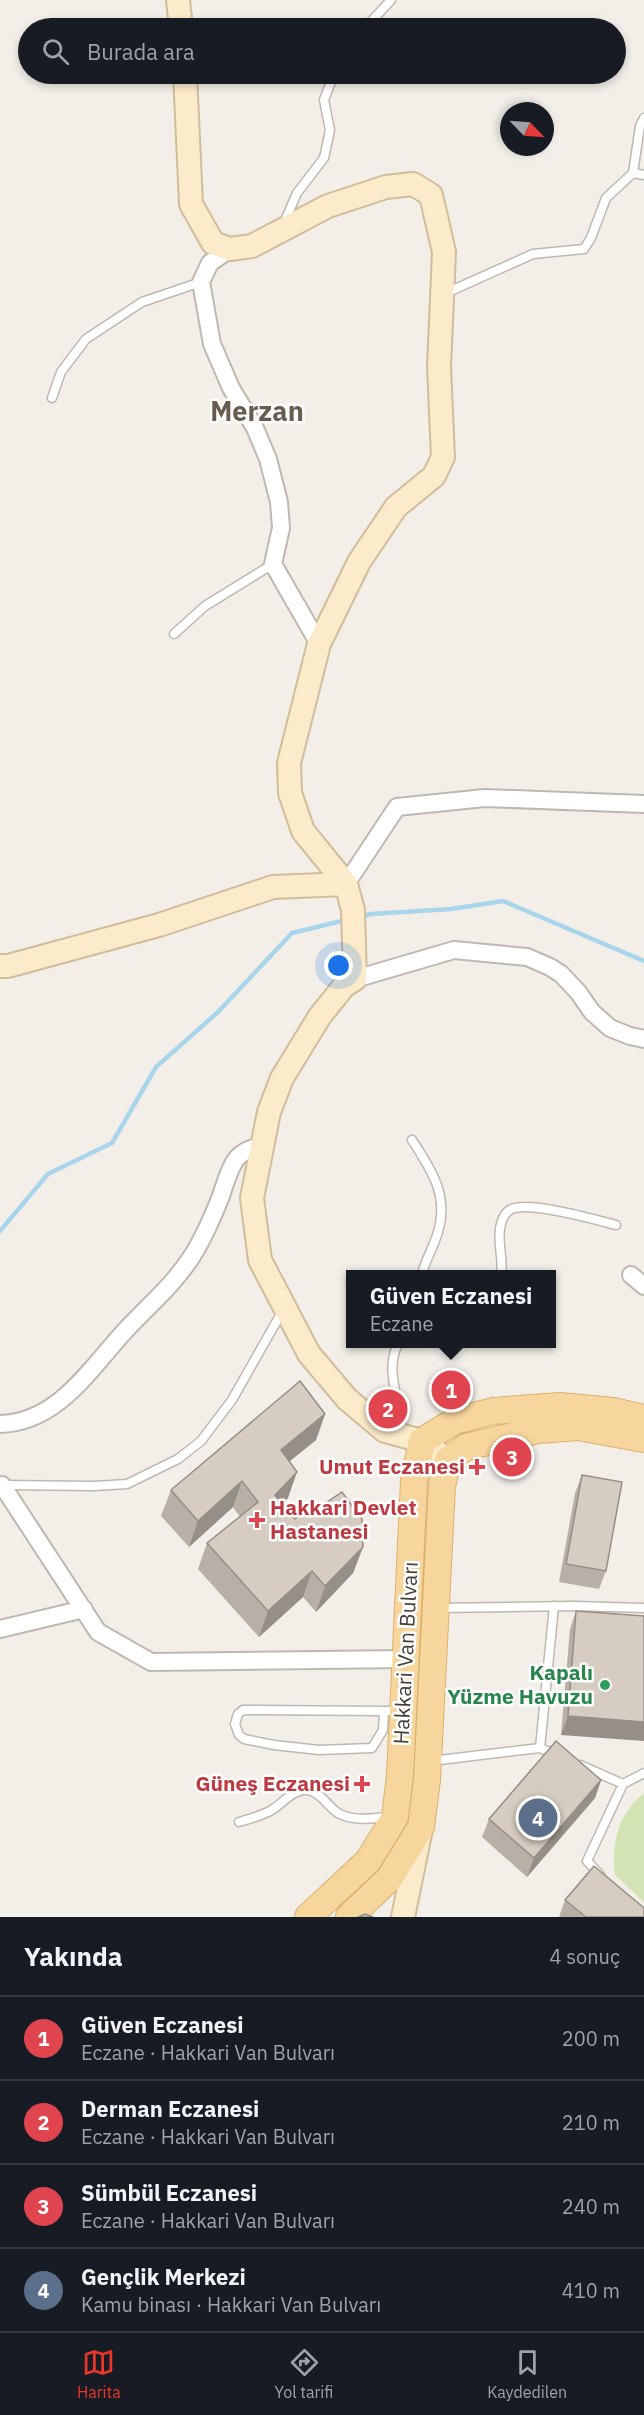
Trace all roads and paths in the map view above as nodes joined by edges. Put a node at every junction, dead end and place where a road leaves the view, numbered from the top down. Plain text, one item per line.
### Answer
1 (178, 0) edge
2 (391, 0) edge
3 (180, 18) edge
4 (374, 18) edge
5 (185, 84) edge
6 (330, 84) edge
7 (644, 118) edge
8 (633, 172) junction
9 (644, 175) edge
10 (280, 231) junction
11 (230, 249) junction
12 (201, 282) junction
13 (443, 294) junction
14 (52, 398) dead end
15 (273, 564) junction
16 (174, 634) dead end
17 (319, 644) junction
18 (644, 804) edge
19 (346, 884) junction
20 (0, 966) edge
21 (355, 979) junction
22 (644, 1039) edge
23 (412, 1140) dead end
24 (261, 1146) junction
25 (616, 1225) dead end
26 (424, 1270) edge
27 (501, 1270) edge
28 (285, 1307) junction
29 (397, 1348) edge
30 (644, 1418) edge
31 (0, 1424) edge
32 (412, 1438) junction
33 (644, 1438) edge
34 (448, 1460) junction
35 (1, 1485) edge
36 (554, 1606) junction
37 (435, 1608) junction
38 (644, 1608) edge
39 (84, 1609) junction
40 (0, 1629) edge
41 (405, 1659) junction
42 (393, 1711) junction
43 (540, 1748) junction
44 (428, 1762) junction
45 (644, 1773) edge
46 (623, 1784) junction
47 (395, 1817) junction
48 (239, 1822) dead end
49 (421, 1827) junction
50 (611, 1885) edge
51 (308, 1917) edge
52 (349, 1917) edge
53 (403, 1917) edge

1 - 3 street
2 - 4 lane
5 - 11 street
6 - 10 lane
7 - 8 lane
8 - 9 lane
8 - 13 lane
10 - 11 street
10 - 13 street
11 - 12 street
12 - 14 lane
12 - 15 street
13 - 17 street
15 - 16 lane
15 - 17 street
17 - 19 street
18 - 19 street
19 - 20 street
19 - 21 street
21 - 22 street
21 - 24 street
23 - 26 lane
24 - 28 street
24 - 31 street
25 - 27 lane
28 - 32 street
28 - 35 lane
29 - 32 lane
30 - 32 main road
32 - 34 street
32 - 41 main road, Hakkari Van Bulvarı
33 - 34 main road
34 - 37 main road, Hakkari Van Bulvarı
35 - 39 street
36 - 37 lane
36 - 38 lane
36 - 43 lane
37 - 44 main road, Hakkari Van Bulvarı
39 - 40 street
39 - 41 street
41 - 42 main road, Hakkari Van Bulvarı
42 - 42 lane
42 - 47 main road, Hakkari Van Bulvarı
43 - 44 lane
43 - 46 lane
44 - 49 main road, Hakkari Van Bulvarı
45 - 46 lane
46 - 50 lane
47 - 48 lane
47 - 51 main road, Hakkari Van Bulvarı
49 - 52 main road, Hakkari Van Bulvarı
49 - 53 street

